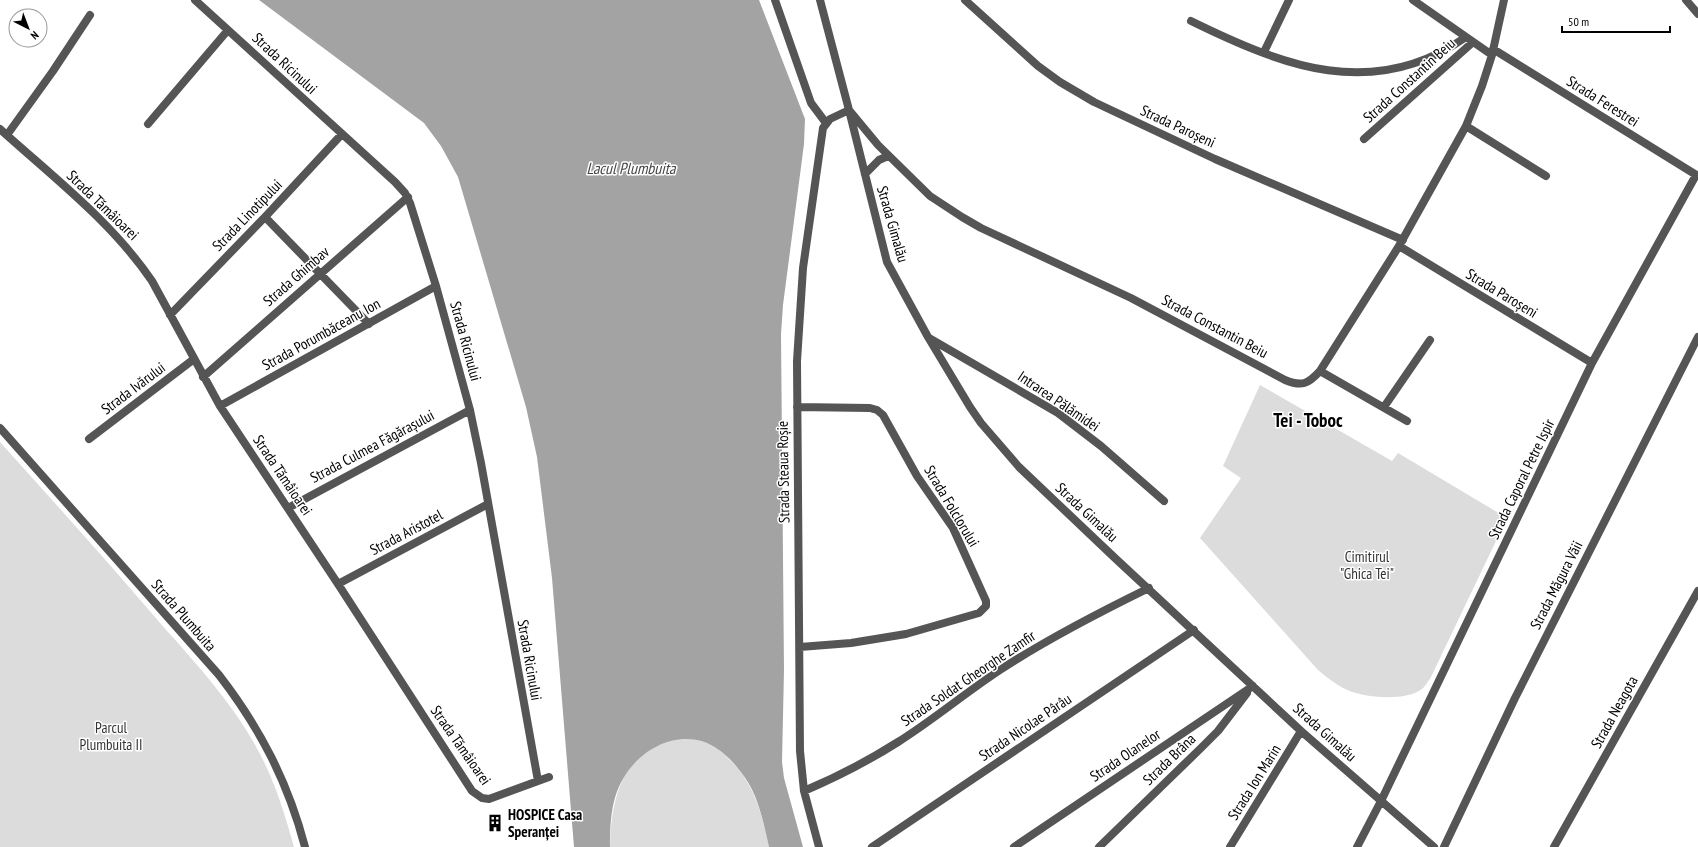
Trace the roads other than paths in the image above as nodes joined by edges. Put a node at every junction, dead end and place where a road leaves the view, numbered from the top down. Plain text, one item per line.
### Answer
1 (195, 0) edge
2 (775, 0) edge
3 (820, 0) edge
4 (965, 0) edge
5 (1289, 0) edge
6 (1413, 0) edge
7 (1504, 0) edge
8 (1686, 0) edge
9 (1698, 14) edge
10 (90, 15) dead end
11 (1192, 21) dead end
12 (228, 30) junction
13 (1470, 39) junction
14 (1264, 52) junction
15 (1492, 52) junction
16 (850, 110) junction
17 (826, 123) junction
18 (148, 124) dead end
19 (1466, 126) junction
20 (0, 129) edge
21 (342, 134) junction
22 (7, 136) junction
23 (1364, 139) dead end
24 (888, 156) junction
25 (865, 174) junction
26 (1697, 175) edge
27 (1546, 176) dead end
28 (408, 197) junction
29 (265, 217) junction
30 (1401, 243) junction
31 (320, 274) junction
32 (436, 286) junction
33 (170, 315) junction
34 (369, 324) junction
35 (928, 337) junction
36 (1698, 337) edge
37 (1430, 340) dead end
38 (194, 359) junction
39 (1592, 363) junction
40 (1320, 371) junction
41 (203, 377) junction
42 (220, 406) junction
43 (796, 407) junction
44 (1384, 407) junction
45 (470, 410) junction
46 (1407, 420) dead end
47 (0, 428) edge
48 (89, 439) dead end
49 (1164, 501) dead end
50 (488, 504) junction
51 (288, 508) junction
52 (338, 584) junction
53 (1148, 588) junction
54 (1698, 591) edge
55 (1194, 630) junction
56 (800, 647) junction
57 (1253, 686) junction
58 (1302, 731) junction
59 (549, 777) dead end
60 (538, 781) junction
61 (804, 791) junction
62 (1382, 802) junction
63 (305, 847) edge
64 (820, 847) edge
65 (872, 847) edge
66 (1014, 847) edge
67 (1099, 847) edge
68 (1230, 847) edge
69 (1357, 847) edge
70 (1434, 847) edge
71 (1444, 847) edge
72 (1554, 847) edge

1 - 12 street, Strada Ricinului
2 - 17 street
3 - 16 street, Strada Constantin Beiu
4 - 30 street, Strada Paroșeni
5 - 14 street
6 - 13 street, Strada Ferestrei
7 - 15 street, Strada Constantin Beiu
8 - 9 street
10 - 22 street
11 - 14 street
12 - 18 street
12 - 21 street, Strada Ricinului
13 - 14 street
13 - 15 street, Strada Ferestrei
13 - 23 street, Strada Constantin Beiu
15 - 19 street, Strada Constantin Beiu
15 - 26 street, Strada Ferestrei
16 - 17 street
16 - 24 street, Strada Constantin Beiu
16 - 25 street, Strada Gimalău
17 - 43 street, Strada Steaua Roșie
19 - 27 street
19 - 30 street, Strada Constantin Beiu
20 - 22 street, Strada Tămâioarei
21 - 28 street, Strada Ricinului
21 - 29 street, Strada Linotipului
22 - 33 street, Strada Tămâioarei
24 - 25 street
24 - 40 street, Strada Constantin Beiu
25 - 35 street, Strada Gimalău
26 - 39 street, Strada Caporal Petre Ispir
28 - 31 street, Strada Ghimbav
28 - 32 street, Strada Ricinului
29 - 31 street
29 - 33 street, Strada Linotipului
30 - 39 street, Strada Paroșeni
30 - 40 street, Strada Constantin Beiu
31 - 34 street
31 - 41 street, Strada Ghimbav
32 - 34 street, Strada Porumbăceanu Ion
32 - 45 street, Strada Ricinului
33 - 38 street, Strada Tămâioarei
34 - 42 street, Strada Porumbăceanu Ion
35 - 49 street, Intrarea Pălămidei
35 - 53 street, Strada Gimalău
36 - 71 street, Strada Măgura Văii
37 - 44 street
38 - 41 street, Strada Tămâioarei
38 - 48 street, Strada Ivărului
39 - 62 street, Strada Caporal Petre Ispir
40 - 44 street
41 - 42 street, Strada Tămâioarei
42 - 51 street, Strada Tămâioarei
43 - 56 street, Strada Steaua Roșie
43 - 56 street, Strada Folclorului
44 - 46 street
45 - 50 street, Strada Ricinului
45 - 51 street, Strada Culmea Făgărașului
47 - 63 street, Strada Plumbuita
50 - 52 street, Strada Aristotel
50 - 60 street, Strada Ricinului
51 - 52 street, Strada Tămâioarei
52 - 60 street, Strada Tămâioarei
53 - 55 street, Strada Gimalău
53 - 61 street, Strada Soldat Gheorghe Zamfir
54 - 72 street, Strada Neagota
55 - 57 street, Strada Gimalău
55 - 65 street, Strada Nicolae Pârâu
56 - 61 street, Strada Steaua Roșie
57 - 58 street, Strada Gimalău
57 - 66 street, Strada Olanelor
57 - 67 street, Strada Brâna
58 - 62 street, Strada Gimalău
58 - 68 street, Strada Ion Marin
59 - 60 street, Strada Tămâioarei
61 - 64 street, Strada Steaua Roșie
62 - 69 street, Strada Caporal Petre Ispir
62 - 70 street, Strada Gimalău

